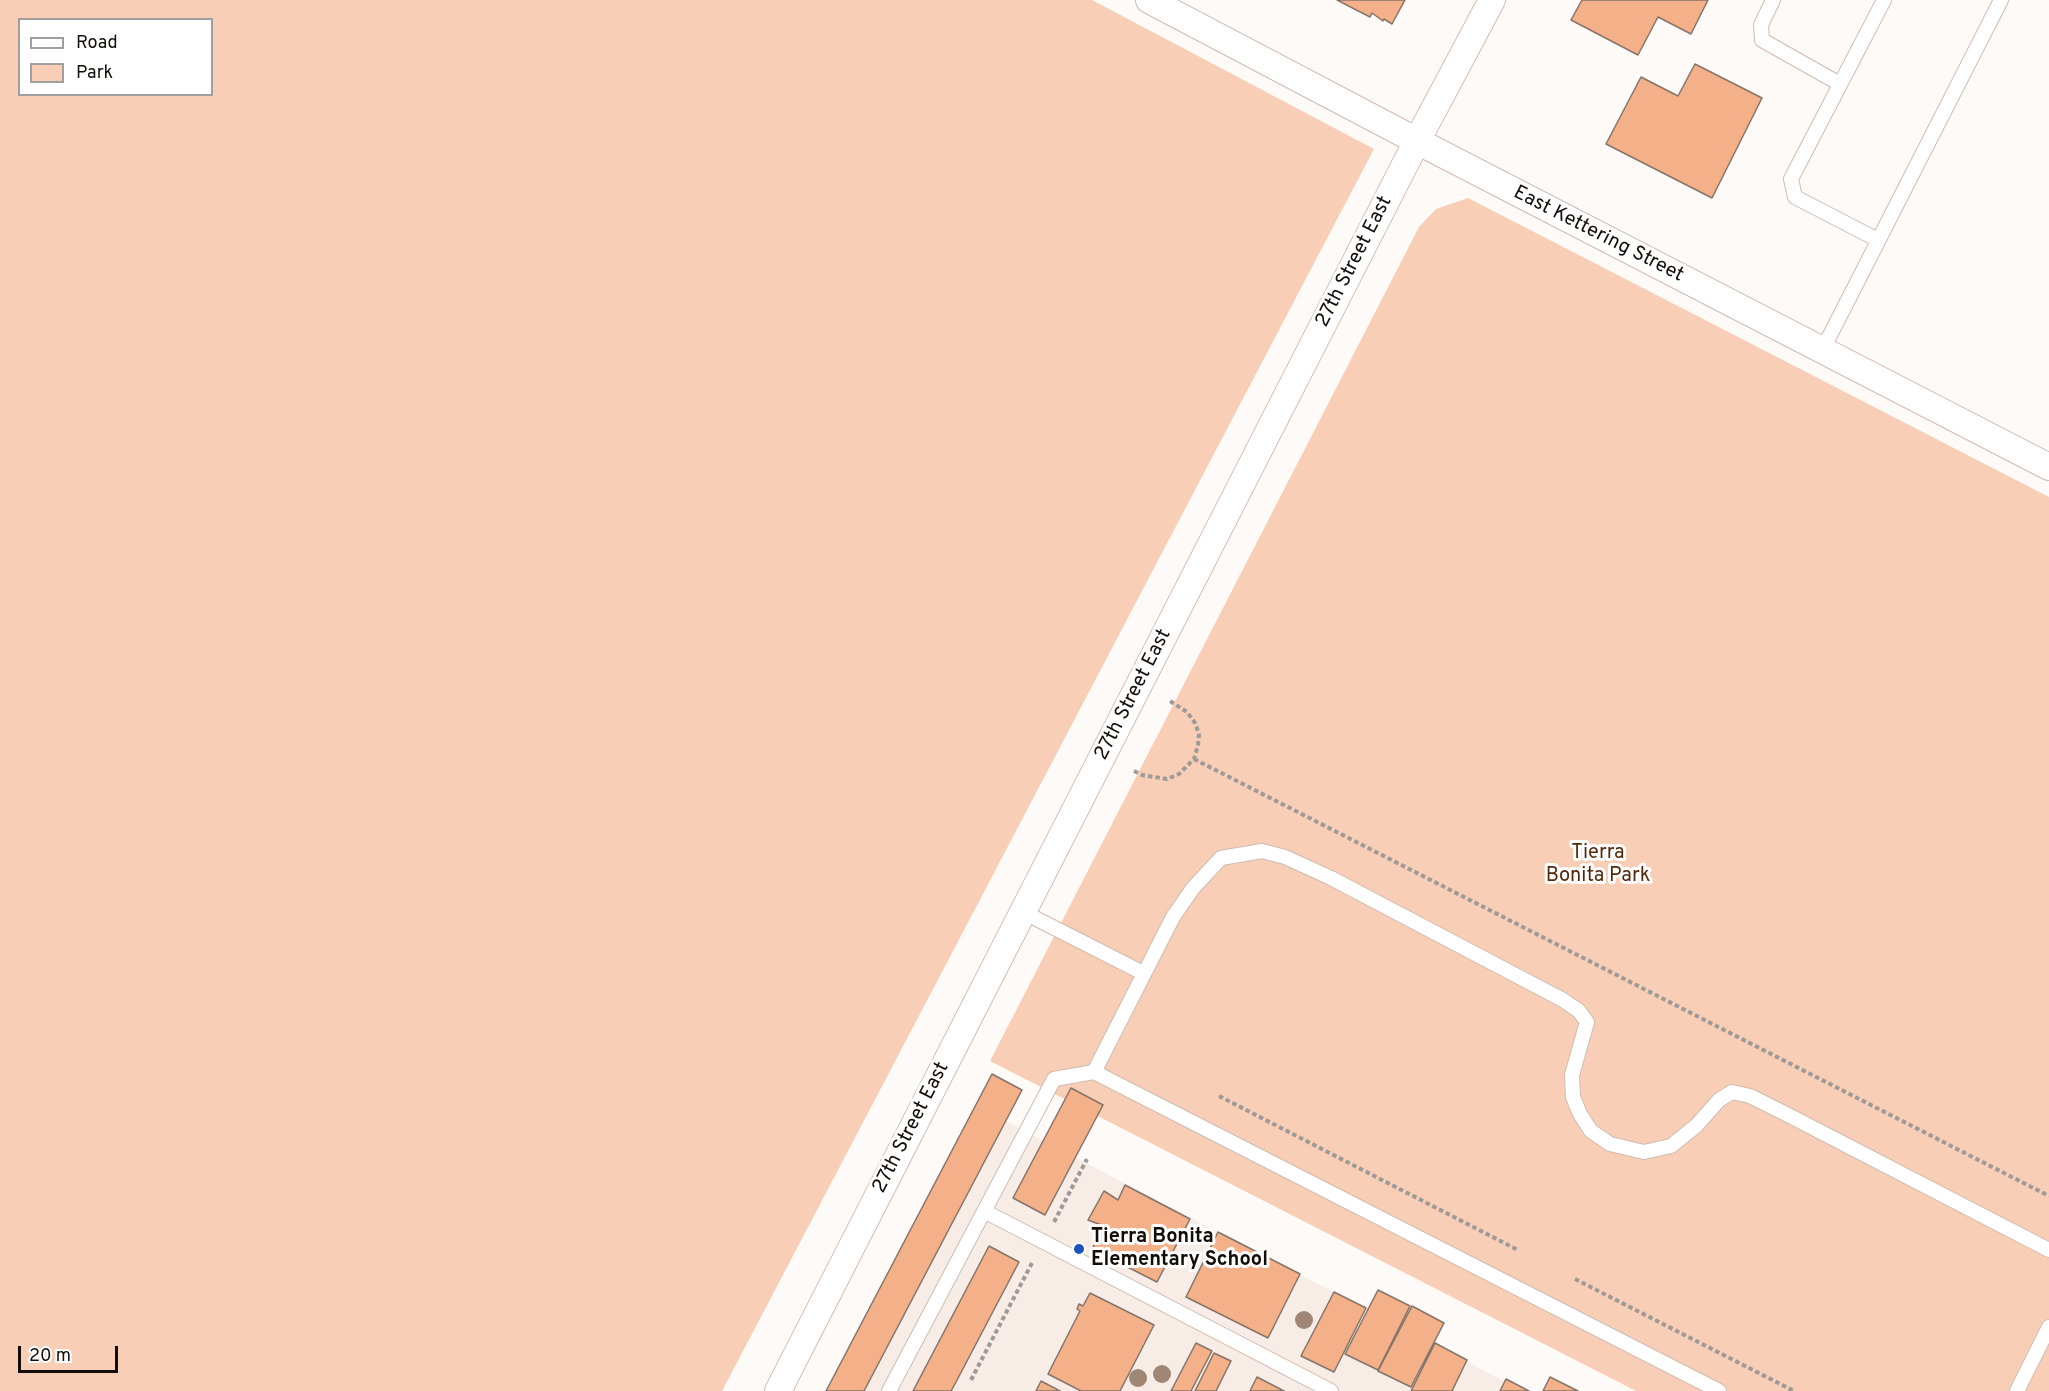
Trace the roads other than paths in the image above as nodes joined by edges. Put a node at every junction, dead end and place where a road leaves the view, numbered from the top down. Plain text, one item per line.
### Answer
1 (1149, 0) edge
2 (1492, 0) edge
3 (1773, 0) edge
4 (1884, 0) edge
5 (2001, 0) edge
6 (1840, 84) junction
7 (1417, 141) junction
8 (1878, 240) junction
9 (1822, 351) junction
10 (2049, 467) edge
11 (1023, 912) junction
12 (1143, 973) junction
13 (1094, 1072) junction
14 (984, 1211) junction
15 (2049, 1250) edge
16 (2049, 1327) edge
17 (778, 1391) edge
18 (889, 1391) edge
19 (1331, 1391) edge
20 (1719, 1391) edge
21 (2017, 1391) edge

1 - 7 street, East Kettering Street
2 - 7 street, 27th Street East
3 - 6 lane
4 - 6 lane
5 - 8 lane
6 - 8 lane
7 - 9 street, East Kettering Street
7 - 11 street, 27th Street East
8 - 9 lane
9 - 10 street, East Kettering Street
11 - 12 lane
11 - 17 street, 27th Street East
12 - 13 lane
12 - 15 lane
13 - 14 lane
13 - 20 lane
14 - 18 lane
14 - 19 lane
16 - 21 lane

